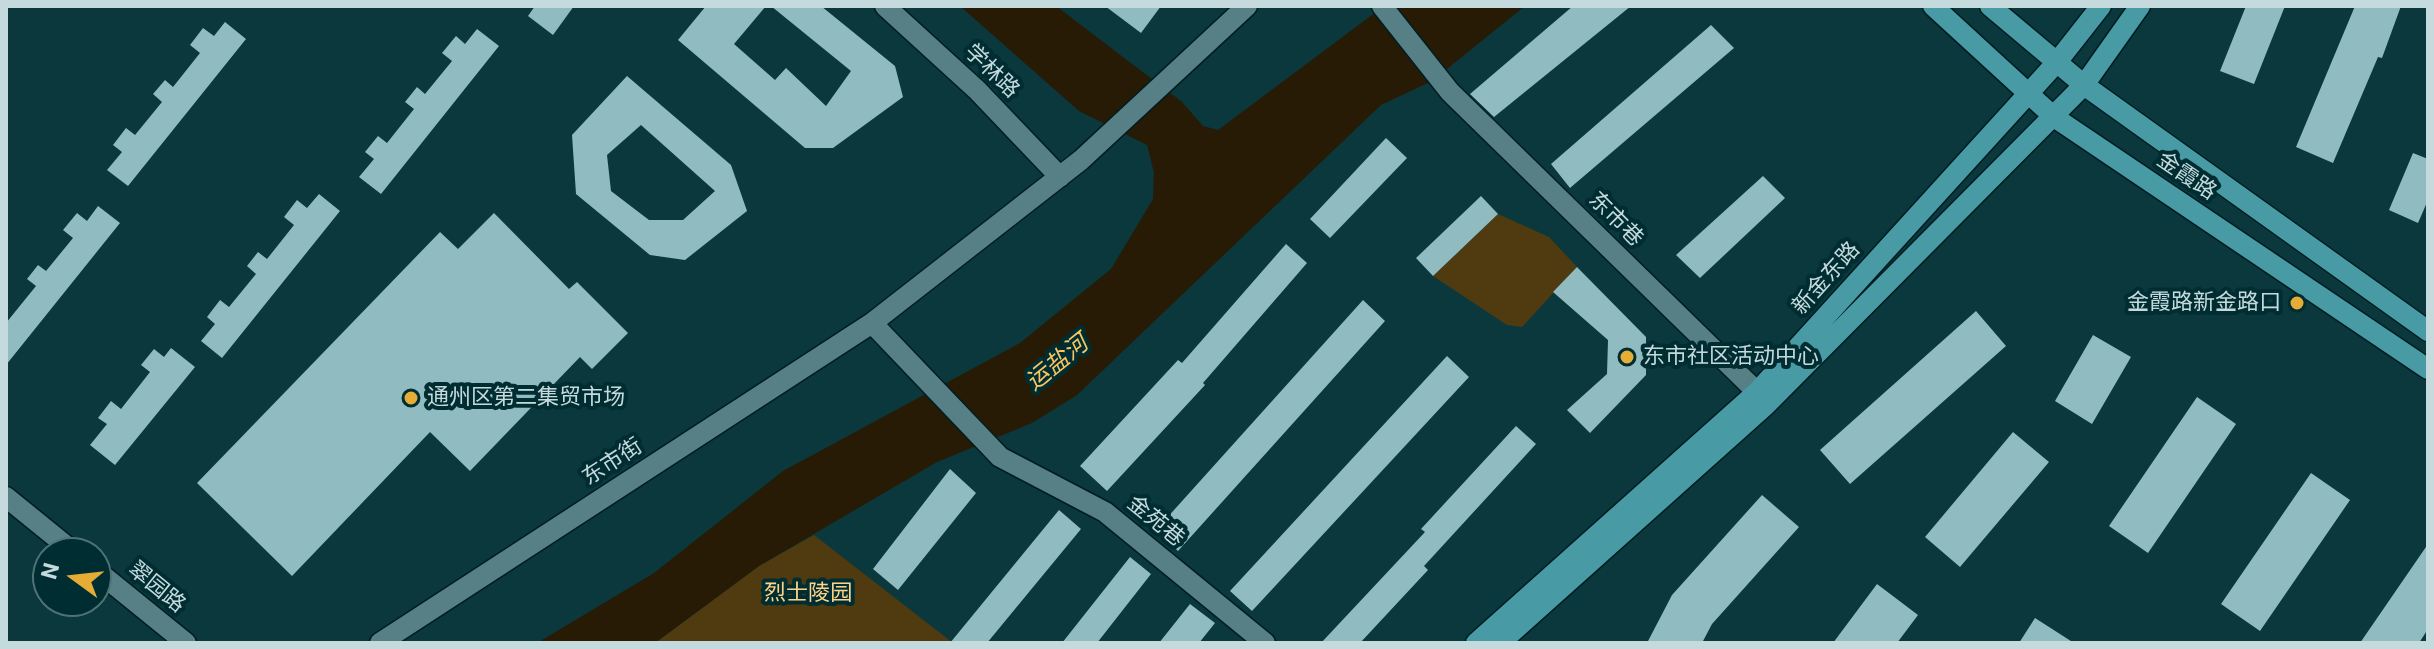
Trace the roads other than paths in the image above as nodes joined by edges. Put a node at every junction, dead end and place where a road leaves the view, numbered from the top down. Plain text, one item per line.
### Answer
1 (885, 6) edge
2 (1247, 6) edge
3 (1382, 6) edge
4 (1933, 6) edge
5 (1990, 6) edge
6 (2101, 6) edge
7 (2140, 6) edge
8 (2057, 62) junction
9 (2084, 85) junction
10 (2028, 93) junction
11 (2054, 117) junction
12 (1060, 177) junction
13 (872, 323) junction
14 (2428, 331) edge
15 (2428, 369) edge
16 (1757, 392) junction
17 (6, 497) edge
18 (55, 537) edge
19 (112, 583) edge
20 (186, 643) edge
21 (380, 643) edge
22 (1265, 643) edge
23 (1476, 643) edge
24 (1500, 643) edge

1 - 12 street, 学林路
2 - 12 street, 东市街
3 - 16 street, 东市巷
4 - 10 main road, 金霞路
5 - 8 main road, 金霞路
6 - 8 main road, 新金东路
7 - 9 main road, 新金东路
8 - 9 main road, 金霞路
8 - 10 main road, 新金东路
9 - 11 main road, 新金东路
9 - 14 main road, 金霞路
10 - 11 main road, 金霞路
10 - 16 main road, 新金东路
11 - 15 main road, 金霞路
11 - 24 main road, 新金东路
12 - 13 street, 东市街
13 - 21 street, 东市街
13 - 22 street, 金苑巷
16 - 23 main road, 新金东路
17 - 18 street
19 - 20 street, 翠园路

